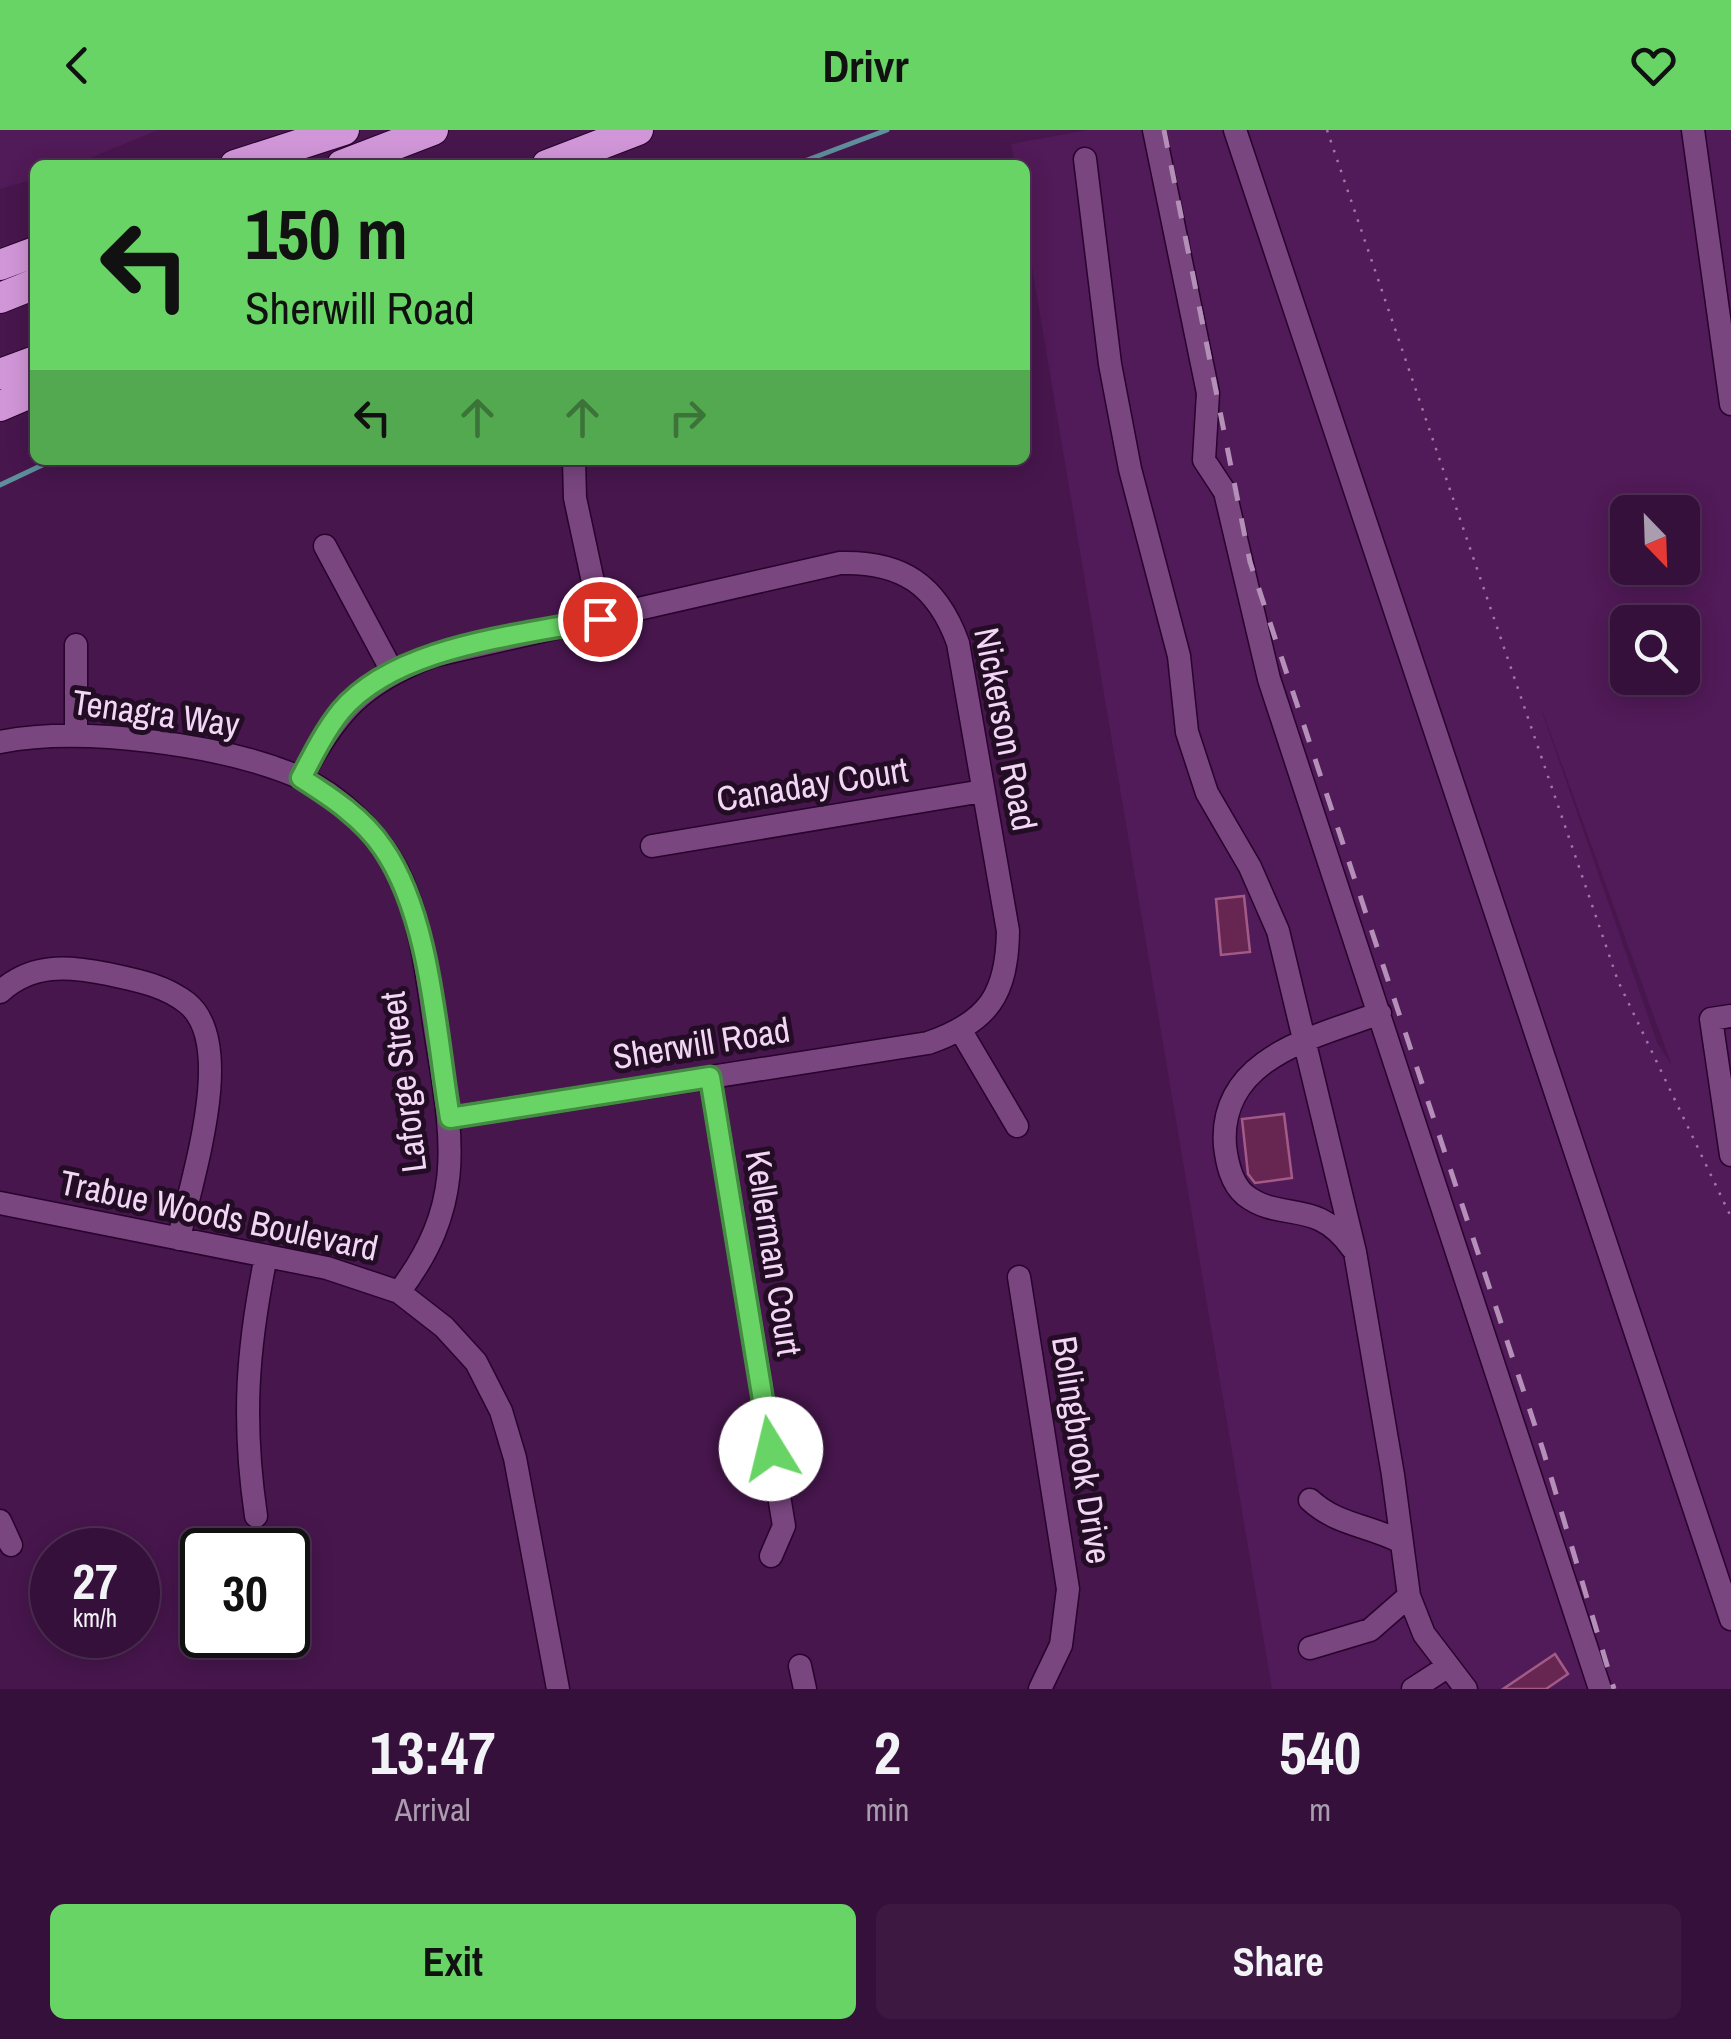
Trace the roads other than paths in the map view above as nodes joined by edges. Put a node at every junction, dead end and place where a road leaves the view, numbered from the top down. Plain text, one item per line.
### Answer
1 (344, 130) edge
2 (432, 130) edge
3 (638, 130) edge
4 (1154, 130) edge
5 (1236, 130) edge
6 (1692, 130) edge
7 (302, 145) junction
8 (1086, 159) dead end
9 (252, 160) edge
10 (268, 160) edge
11 (355, 160) edge
12 (560, 160) edge
13 (585, 160) edge
14 (30, 237) edge
15 (0, 248) edge
16 (30, 254) edge
17 (0, 265) edge
18 (30, 286) edge
19 (0, 298) edge
20 (30, 363) edge
21 (0, 374) edge
22 (30, 393) edge
23 (1731, 404) edge
24 (0, 406) edge
25 (574, 465) edge
26 (325, 546) dead end
27 (600, 619) junction
28 (76, 645) dead end
29 (392, 671) junction
30 (76, 733) junction
31 (0, 742) edge
32 (301, 778) junction
33 (983, 792) junction
34 (652, 846) dead end
35 (0, 992) edge
36 (1380, 1013) junction
37 (1731, 1016) edge
38 (962, 1032) junction
39 (1303, 1041) junction
40 (710, 1077) junction
41 (450, 1118) junction
42 (1018, 1126) dead end
43 (1731, 1155) edge
44 (0, 1203) edge
45 (179, 1239) junction
46 (1355, 1252) junction
47 (266, 1256) junction
48 (1019, 1276) dead end
49 (399, 1292) junction
50 (1310, 1500) dead end
51 (256, 1516) dead end
52 (0, 1521) edge
53 (1399, 1540) junction
54 (11, 1545) dead end
55 (771, 1556) dead end
56 (1408, 1596) junction
57 (1731, 1619) edge
58 (1310, 1648) dead end
59 (1447, 1667) junction
60 (558, 1689) edge
61 (1040, 1689) edge
62 (1413, 1689) edge
63 (1466, 1689) edge
64 (1600, 1689) edge

1 - 7 highway
2 - 11 highway
3 - 12 highway
3 - 13 highway
4 - 36 street
5 - 57 street
6 - 23 street
7 - 9 highway
7 - 10 highway
8 - 39 street
14 - 15 highway
16 - 17 highway
18 - 19 highway
20 - 21 highway
22 - 24 highway
25 - 27 street
26 - 29 street
27 - 29 street, Nickerson Road
27 - 33 street, Nickerson Road
28 - 30 street
29 - 32 street, Nickerson Road
30 - 31 street, Tenagra Way
30 - 32 street, Tenagra Way
32 - 41 street, Laforge Street
33 - 34 street, Canaday Court
33 - 38 street, Nickerson Road
35 - 45 street
36 - 39 street
36 - 64 street
37 - 43 street
38 - 40 street, Sherwill Road
38 - 42 street
39 - 46 street
39 - 46 street
40 - 41 street, Sherwill Road
40 - 55 street, Kellerman Court
41 - 49 street, Laforge Street
44 - 45 street, Trabue Woods Boulevard
45 - 47 street, Trabue Woods Boulevard
46 - 53 street
47 - 49 street, Trabue Woods Boulevard
47 - 51 street
48 - 61 street, Bolingbrook Drive
49 - 60 street, Trabue Woods Boulevard
50 - 53 street
52 - 54 street
53 - 56 street
56 - 58 street
56 - 59 street
59 - 62 street
59 - 63 street

